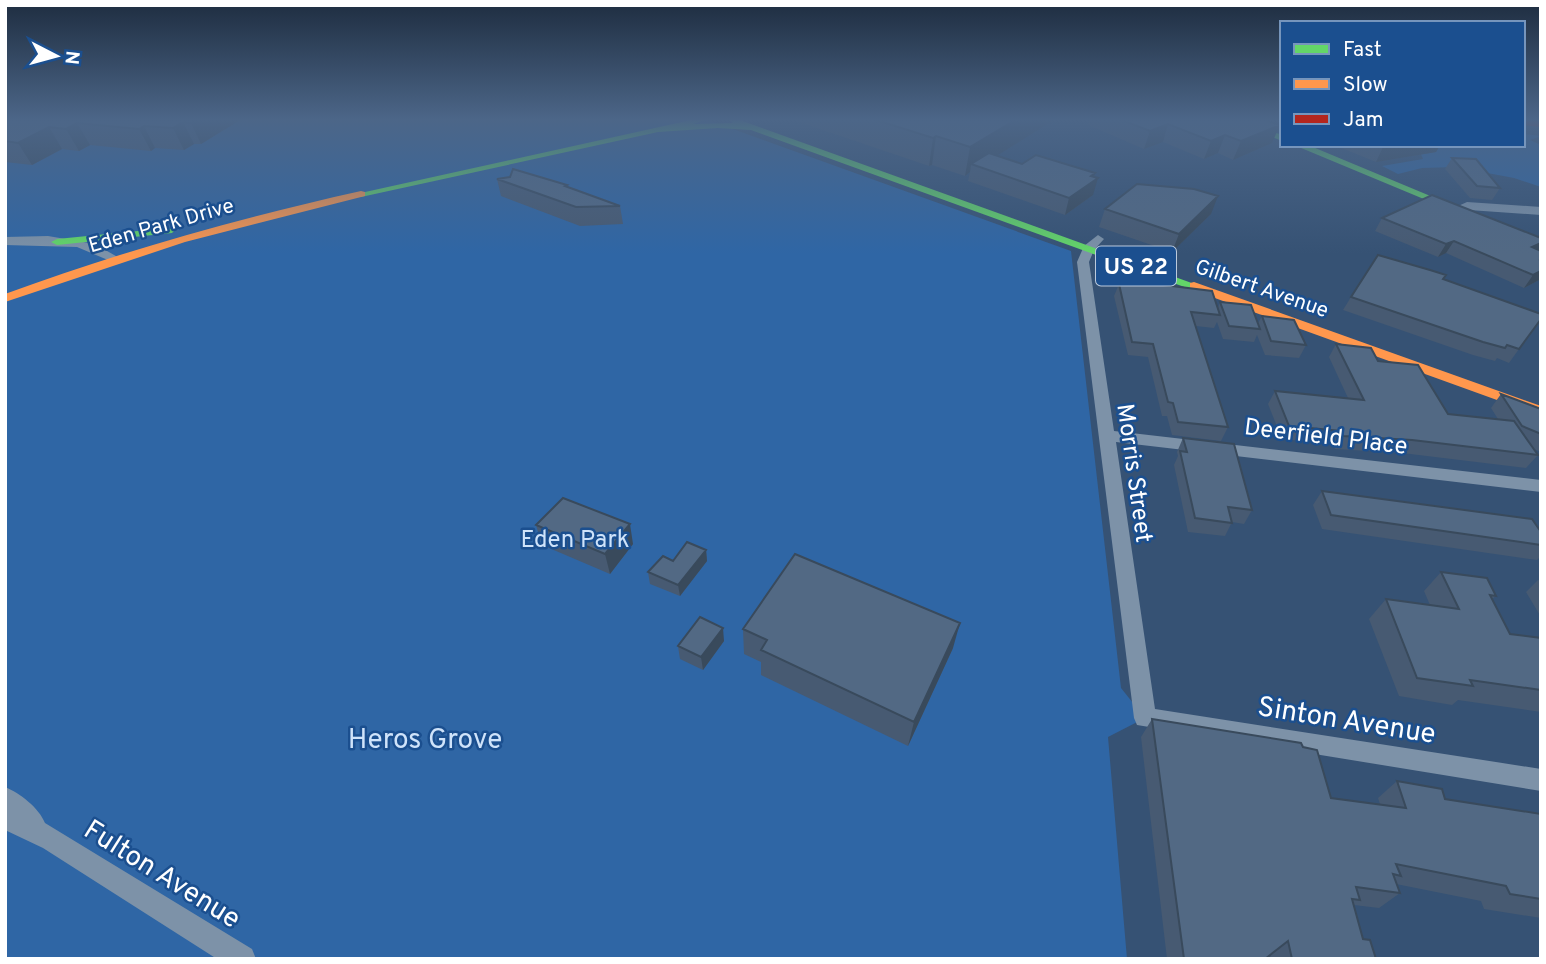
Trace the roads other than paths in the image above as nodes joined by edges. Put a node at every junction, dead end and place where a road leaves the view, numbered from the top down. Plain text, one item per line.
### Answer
1 (490, 165) edge
2 (872, 165) edge
3 (1349, 165) edge
4 (1460, 210) junction
5 (1541, 211) edge
6 (263, 217) junction
7 (1494, 225) edge
8 (5, 241) edge
9 (57, 242) junction
10 (1093, 244) junction
11 (115, 259) junction
12 (5, 298) edge
13 (1541, 396) edge
14 (1541, 411) edge
15 (1105, 435) junction
16 (1541, 486) edge
17 (1145, 718) joint
18 (1541, 780) edge
19 (5, 799) edge
20 (5, 817) edge
21 (52, 839) junction
22 (242, 959) edge

1 - 6 main road, Eden Park Drive
2 - 10 main road, Gilbert Avenue / US 22
3 - 4 main road
4 - 5 street
4 - 7 main road
6 - 9 main road
6 - 11 main road, Eden Park Drive
8 - 9 street
9 - 11 street
10 - 13 main road, Gilbert Avenue / US 22
10 - 14 main road, Gilbert Avenue / US 22
10 - 15 street, Morris Street
11 - 12 main road, Eden Park Drive
15 - 16 street, Deerfield Place
15 - 17 street, Morris Street
17 - 18 street, Sinton Avenue
19 - 21 street, Fulton Avenue
20 - 21 street, Fulton Avenue
21 - 22 street, Fulton Avenue

